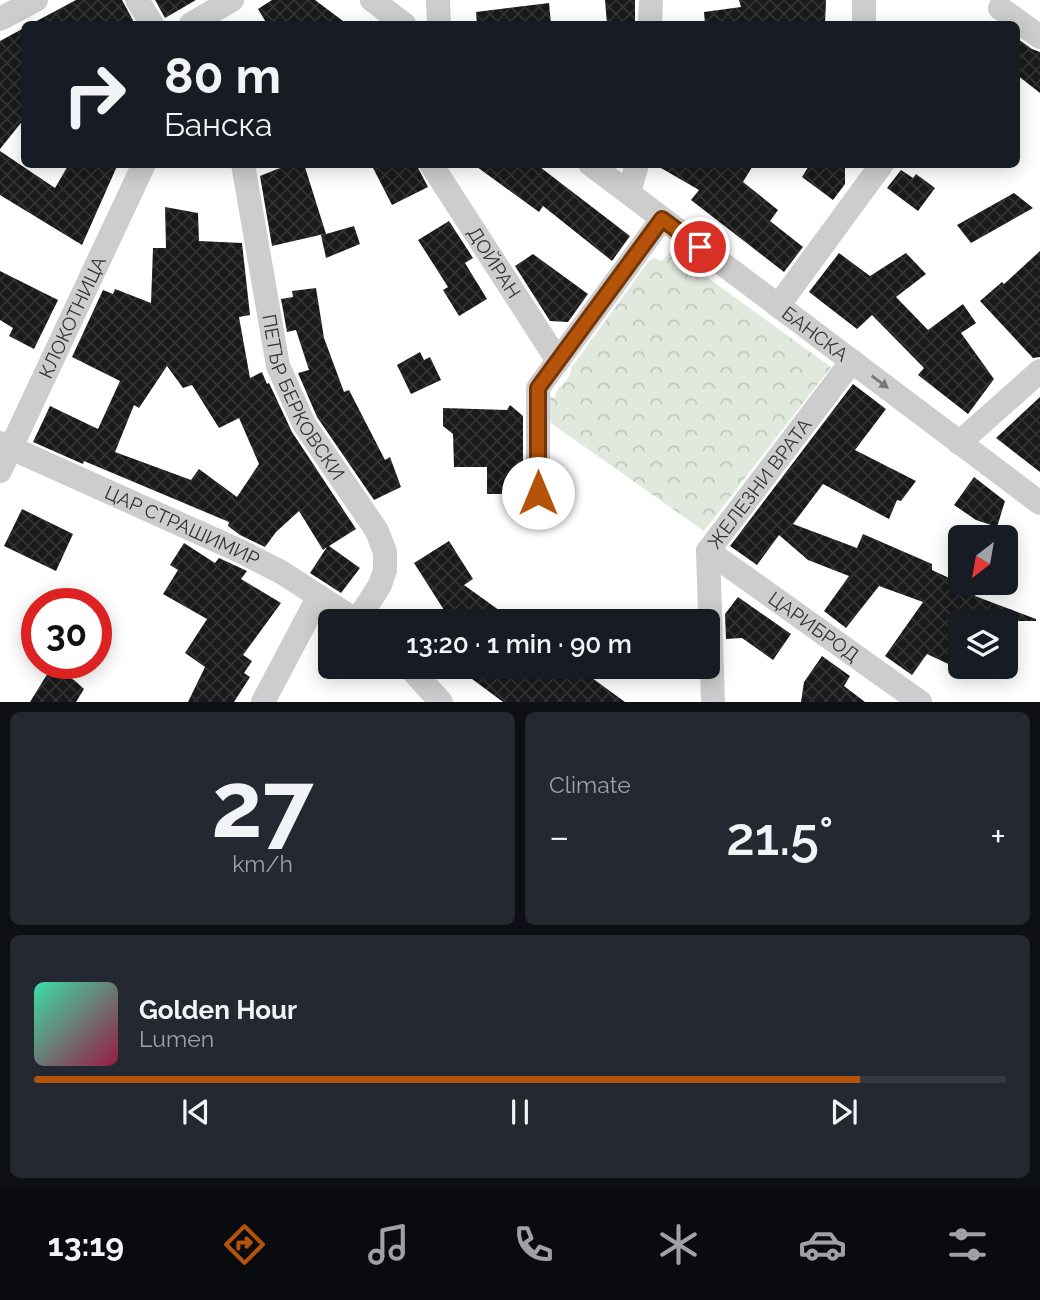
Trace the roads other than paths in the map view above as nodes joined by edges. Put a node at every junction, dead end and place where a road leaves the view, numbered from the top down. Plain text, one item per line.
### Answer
1 (36, 0) edge
2 (137, 0) edge
3 (232, 0) edge
4 (372, 0) edge
5 (438, 0) edge
6 (651, 0) edge
7 (864, 0) edge
8 (998, 11) edge
9 (0, 19) edge
10 (150, 21) edge
11 (196, 21) edge
12 (400, 21) edge
13 (439, 21) edge
14 (650, 21) edge
15 (864, 21) edge
16 (1014, 21) edge
17 (1020, 25) edge
18 (1040, 37) edge
19 (142, 168) edge
20 (244, 168) edge
21 (434, 168) edge
22 (595, 168) edge
23 (636, 168) edge
24 (876, 168) edge
25 (629, 193) junction
26 (662, 219) junction
27 (778, 306) junction
28 (558, 361) junction
29 (852, 362) junction
30 (1040, 371) edge
31 (959, 443) junction
32 (5, 446) edge
33 (0, 471) edge
34 (538, 493) dead end
35 (1040, 503) edge
36 (708, 551) junction
37 (319, 596) junction
38 (343, 609) edge
39 (364, 609) edge
40 (420, 679) edge
41 (263, 702) edge
42 (440, 702) edge
43 (713, 702) edge
44 (920, 702) edge

1 - 9 street
2 - 10 street
3 - 11 street
4 - 12 street
5 - 13 street
6 - 14 street
7 - 15 street
8 - 16 street
17 - 18 street
19 - 32 street, КЛОКОТНИЦА
20 - 39 street, ПЕТЪР БЕРКОВСКИ
21 - 28 street, ДОЙРАН
22 - 25 street, БАНСКА
23 - 25 street
24 - 27 street
25 - 26 street, БАНСКА
26 - 27 street, БАНСКА
26 - 28 street
27 - 29 street, БАНСКА
28 - 34 street
29 -> 31 street, БАНСКА
29 - 36 street, ЖЕЛЕЗНИ ВРАТА
30 - 31 street
31 - 35 street, БАНСКА
32 - 33 street, КЛОКОТНИЦА
32 - 37 street, ЦАР СТРАШИМИР
36 - 43 street, ЖЕЛЕЗНИ ВРАТА
36 - 44 street, ЦАРИБРОД
37 - 38 street, ЦАР СТРАШИМИР
37 - 41 street
40 - 42 street

